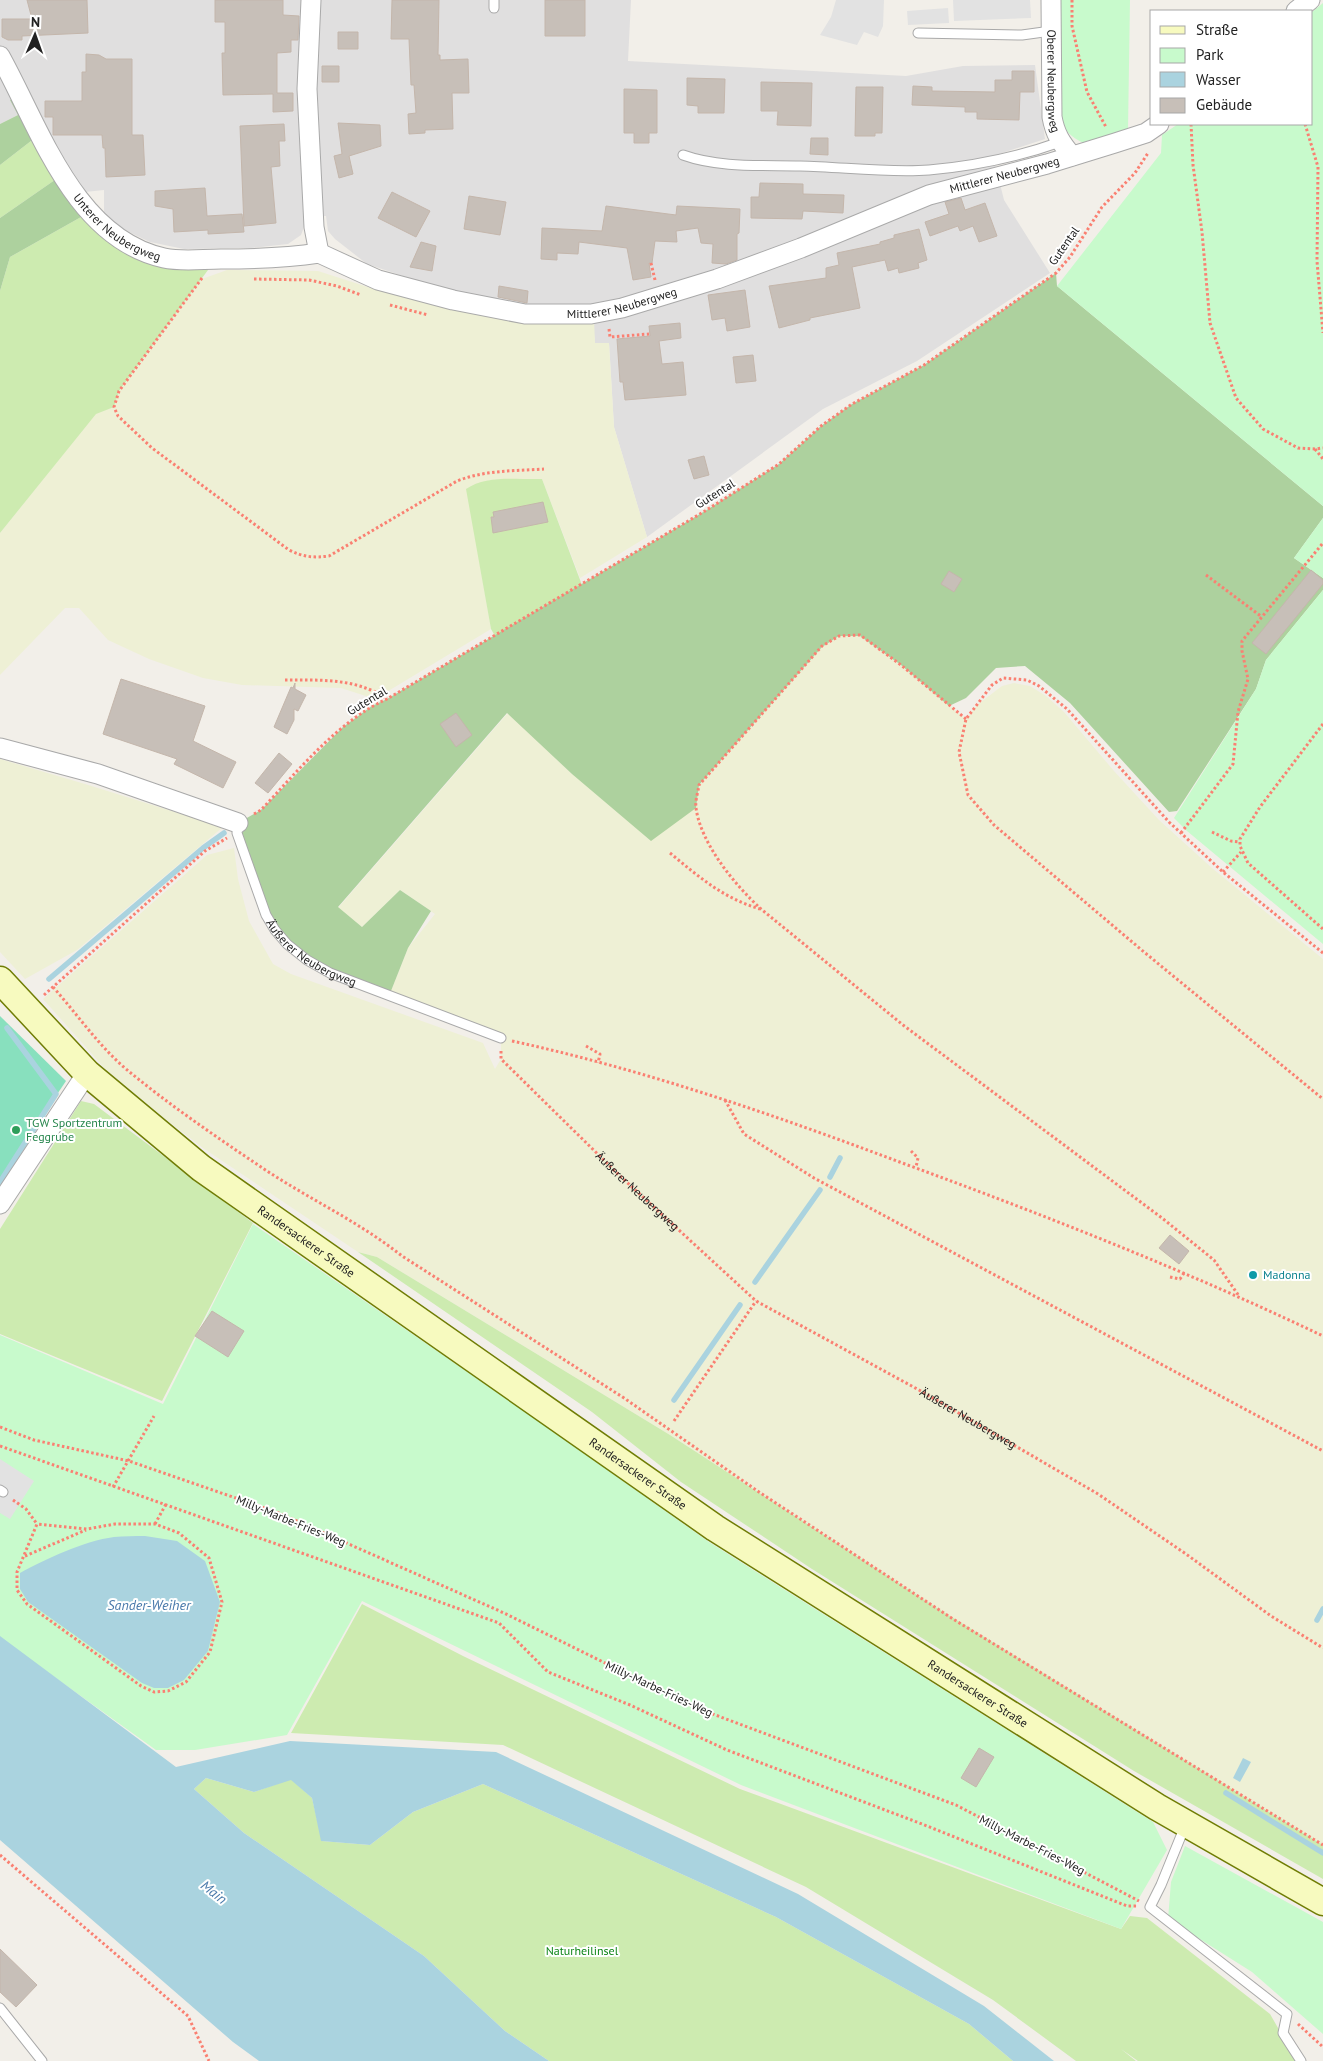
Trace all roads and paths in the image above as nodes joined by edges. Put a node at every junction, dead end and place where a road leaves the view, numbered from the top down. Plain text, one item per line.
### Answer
1 (311, 0) edge
2 (1050, 0) edge
3 (1072, 0) edge
4 (1310, 0) edge
5 (1297, 10) edge
6 (1051, 31) junction
7 (918, 33) dead end
8 (0, 56) edge
9 (1192, 125) edge
10 (1305, 125) edge
11 (1152, 128) edge
12 (1060, 142) junction
13 (1115, 142) junction
14 (683, 155) dead end
15 (1072, 156) junction
16 (319, 253) junction
17 (208, 259) junction
18 (651, 263) dead end
19 (653, 274) dead end
20 (1323, 333) edge
21 (649, 334) dead end
22 (613, 336) dead end
23 (1323, 448) edge
24 (1315, 449) junction
25 (1323, 459) edge
26 (544, 469) dead end
27 (1323, 544) edge
28 (1206, 575) dead end
29 (1262, 617) junction
30 (285, 680) dead end
31 (387, 699) junction
32 (966, 719) junction
33 (1323, 724) edge
34 (0, 748) edge
35 (234, 830) junction
36 (1212, 832) dead end
37 (1181, 833) junction
38 (1240, 842) junction
39 (670, 852) dead end
40 (1241, 852) junction
41 (1224, 872) junction
42 (761, 909) junction
43 (1323, 929) edge
44 (1323, 953) edge
45 (0, 980) edge
46 (53, 987) junction
47 (28, 1009) junction
48 (501, 1038) junction
49 (586, 1046) dead end
50 (598, 1063) junction
51 (87, 1073) junction
52 (1323, 1099) edge
53 (725, 1100) junction
54 (911, 1151) dead end
55 (916, 1167) junction
56 (0, 1204) edge
57 (1184, 1273) junction
58 (1170, 1277) dead end
59 (1239, 1296) junction
60 (756, 1301) junction
61 (1323, 1336) edge
62 (154, 1416) dead end
63 (674, 1421) dead end
64 (0, 1427) edge
65 (0, 1446) edge
66 (1323, 1451) edge
67 (129, 1461) junction
68 (113, 1487) junction
69 (1, 1491) edge
70 (166, 1504) junction
71 (37, 1524) junction
72 (155, 1524) junction
73 (86, 1529) junction
74 (25, 1556) junction
75 (1323, 1648) edge
76 (1186, 1823) junction
77 (1323, 1845) edge
78 (0, 1855) edge
79 (1323, 1902) edge
80 (1150, 1907) junction
81 (0, 2008) edge
82 (1287, 2014) junction
83 (1323, 2047) edge
84 (42, 2061) edge
85 (209, 2061) edge
86 (1301, 2061) edge

1 - 16 street
2 - 6 street, Oberer Neubergweg
3 - 13 path
4 - 5 street
6 - 7 lane
6 - 12 street, Oberer Neubergweg
8 - 17 street, Unterer Neubergweg
9 - 24 path
10 - 20 path
11 - 13 street, Mittlerer Neubergweg
11 - 31 path, Gutental
12 - 14 lane, Mittlerer Neubergweg
12 - 15 street, Oberer Neubergweg
13 - 15 street, Mittlerer Neubergweg
15 - 16 street, Mittlerer Neubergweg
16 - 17 street, Unterer Neubergweg
17 - 26 path
18 - 19 path
21 - 22 path
23 - 24 path
24 - 25 path
27 - 29 path
28 - 29 path
29 - 37 path
30 - 31 path
31 - 35 path, Gutental
32 - 37 path
32 - 42 path
32 - 52 path
33 - 38 path
34 - 35 street
35 - 46 path, Gutental
35 - 48 lane, Äußerer Neubergweg
36 - 38 path
37 - 41 path
38 - 40 path
39 - 42 path
40 - 41 path
40 - 43 path
41 - 44 path
42 - 59 path
45 - 47 main road, Randersackerer Straße
46 - 47 path, Gutental
46 - 77 path
47 - 51 main road, Randersackerer Straße
48 - 50 path
48 - 60 path, Äußerer Neubergweg
49 - 50 path
50 - 53 path
51 - 56 street
51 - 76 main road, Randersackerer Straße
53 - 55 path
53 - 66 path
54 - 55 path
55 - 57 path
57 - 58 path
57 - 59 path
59 - 61 path
60 - 63 path
60 - 75 path, Äußerer Neubergweg
62 - 67 path
64 - 67 path, Milly-Marbe-Fries-Weg
65 - 68 path
67 - 68 path
67 - 80 path, Milly-Marbe-Fries-Weg
68 - 70 path
69 - 71 path
70 - 72 path
70 - 80 path
71 - 73 path
71 - 74 path
72 - 73 path
72 - 74 path
73 - 74 path
76 - 79 main road, Randersackerer Straße
76 - 80 lane
78 - 85 path
80 - 82 lane
81 - 84 lane
82 - 83 path
82 - 86 lane

